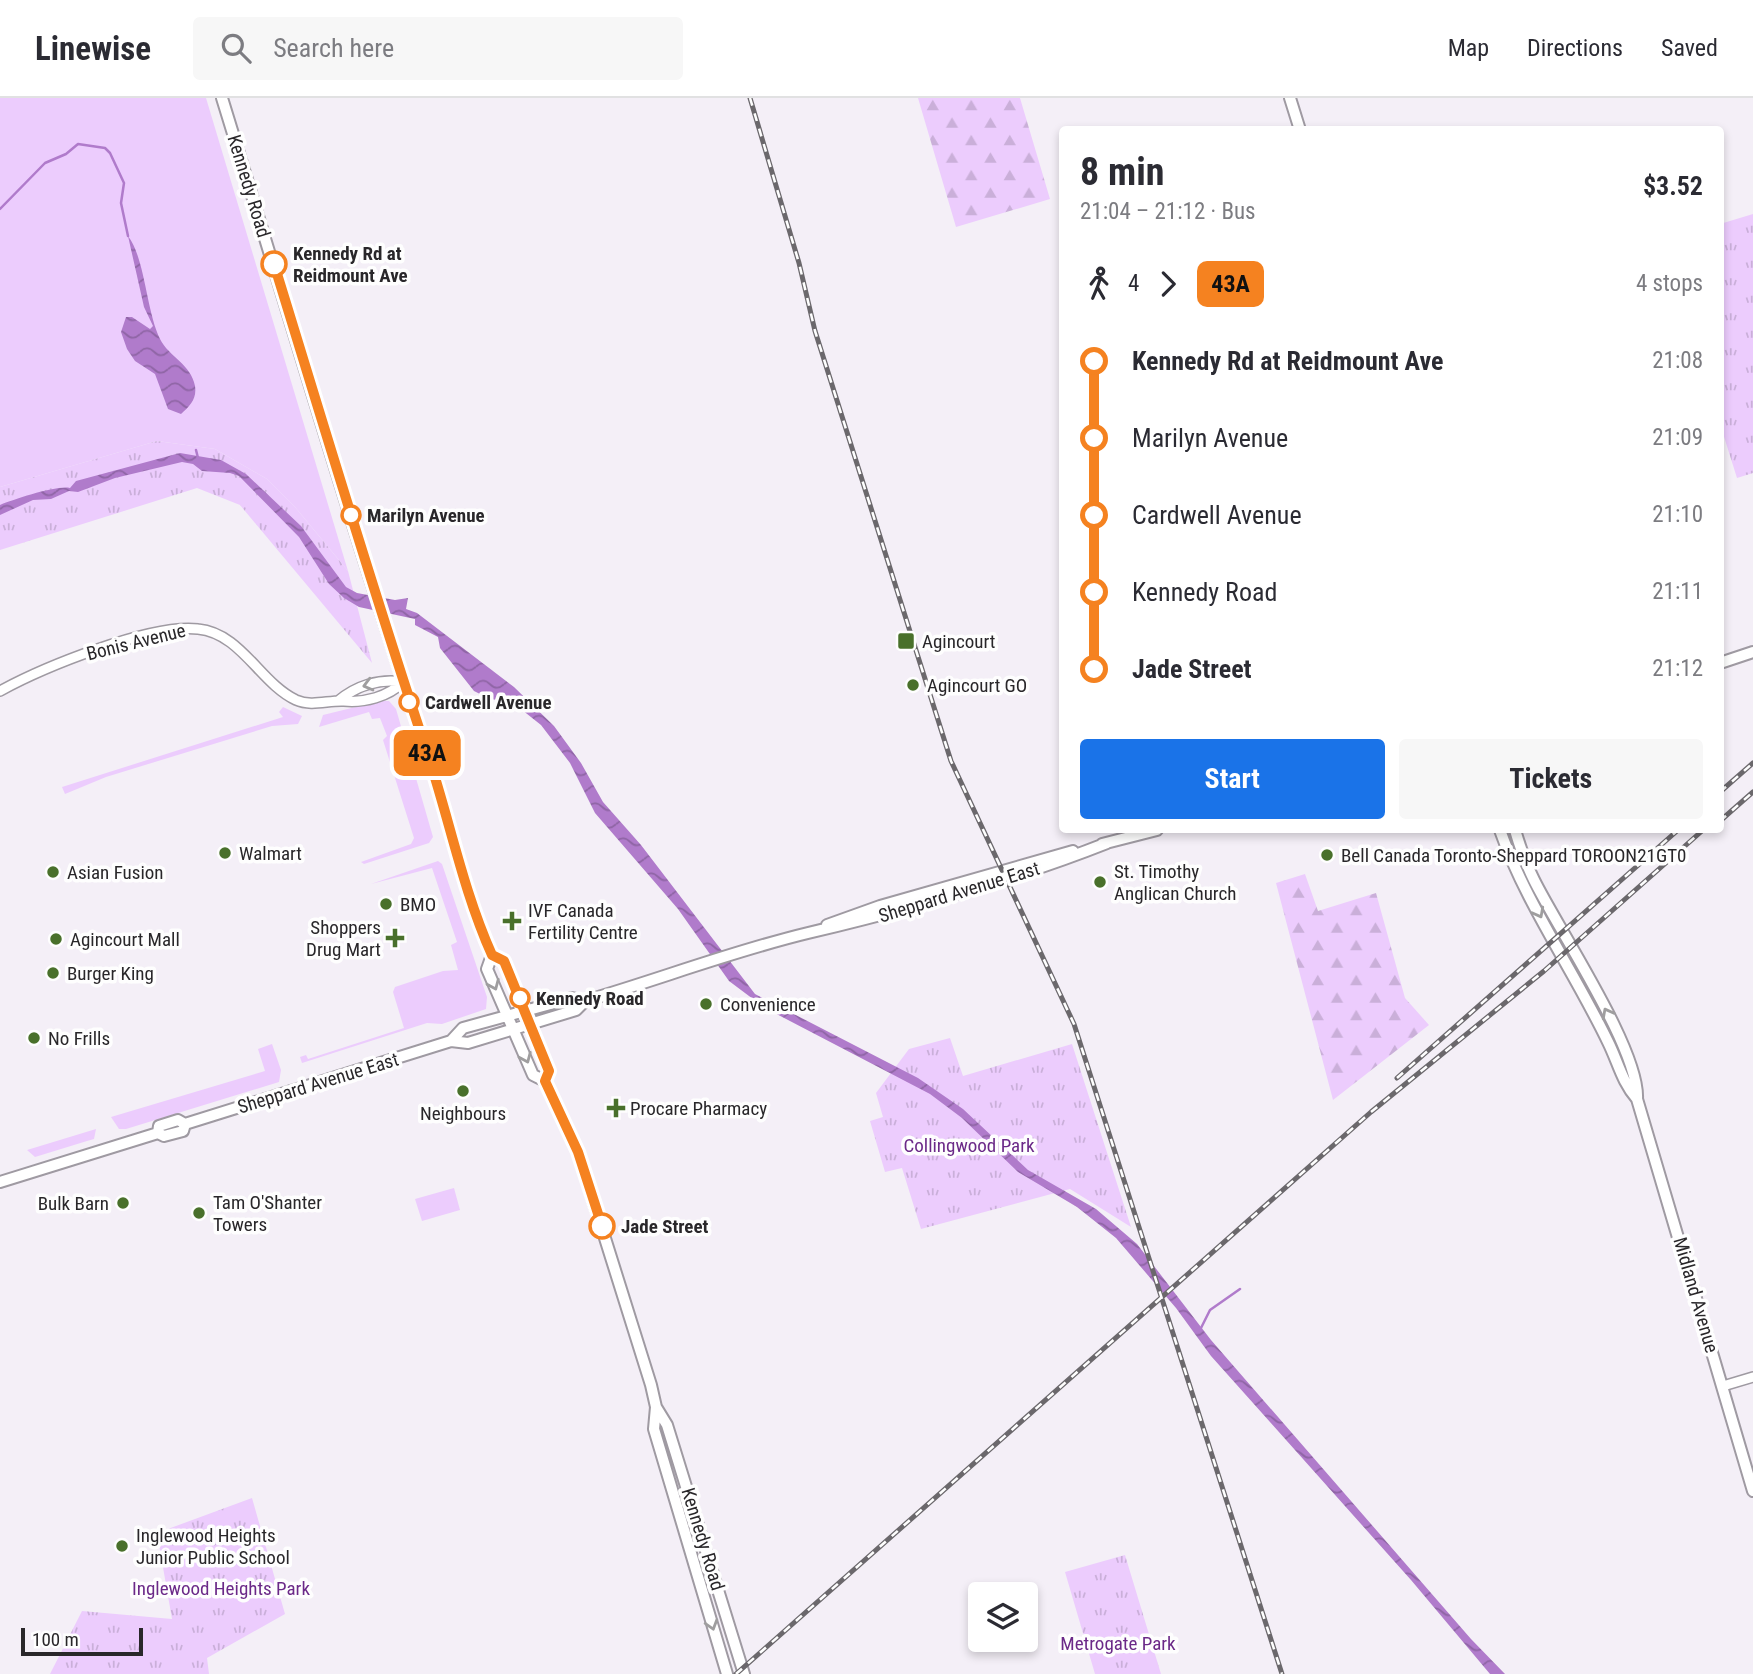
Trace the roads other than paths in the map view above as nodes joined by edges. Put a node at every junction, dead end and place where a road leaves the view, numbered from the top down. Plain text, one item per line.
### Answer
1 (222, 98) edge
2 (1290, 98) edge
3 (1299, 126) edge
4 (1753, 652) edge
5 (1724, 662) edge
6 (403, 682) junction
7 (0, 691) edge
8 (1145, 833) edge
9 (1501, 833) edge
10 (1516, 833) edge
11 (492, 955) junction
12 (585, 1001) junction
13 (526, 1010) junction
14 (508, 1016) junction
15 (531, 1024) junction
16 (514, 1029) junction
17 (451, 1041) junction
18 (545, 1081) junction
19 (1637, 1099) junction
20 (0, 1182) edge
21 (1753, 1377) edge
22 (1723, 1386) junction
23 (656, 1407) junction
24 (1753, 1491) edge
25 (727, 1674) edge
26 (744, 1674) edge

1 - 6 main road, Kennedy Road
2 - 3 main road
4 - 5 main road
6 - 7 street, Bonis Avenue
6 - 11 main road, Kennedy Road
8 - 12 main road, Sheppard Avenue East
9 -> 19 main road, Midland Avenue
19 -> 10 main road, Midland Avenue
11 - 13 main road, Kennedy Road
11 -> 14 main road, Kennedy Road
12 - 13 main road, Sheppard Avenue East
12 - 15 main road, Sheppard Avenue East
13 - 14 main road, Sheppard Avenue East
13 - 15 main road, Kennedy Road
14 - 16 main road, Kennedy Road
14 - 17 main road, Sheppard Avenue East
15 - 16 main road, Sheppard Avenue East
15 - 18 main road, Kennedy Road
16 - 17 main road, Sheppard Avenue East
16 -> 18 main road, Kennedy Road
17 - 20 main road, Sheppard Avenue East
18 - 23 main road, Kennedy Road
19 - 22 main road, Midland Avenue
21 - 22 street
22 - 24 main road, Midland Avenue
23 -> 25 main road, Kennedy Road
23 - 26 main road, Kennedy Road

